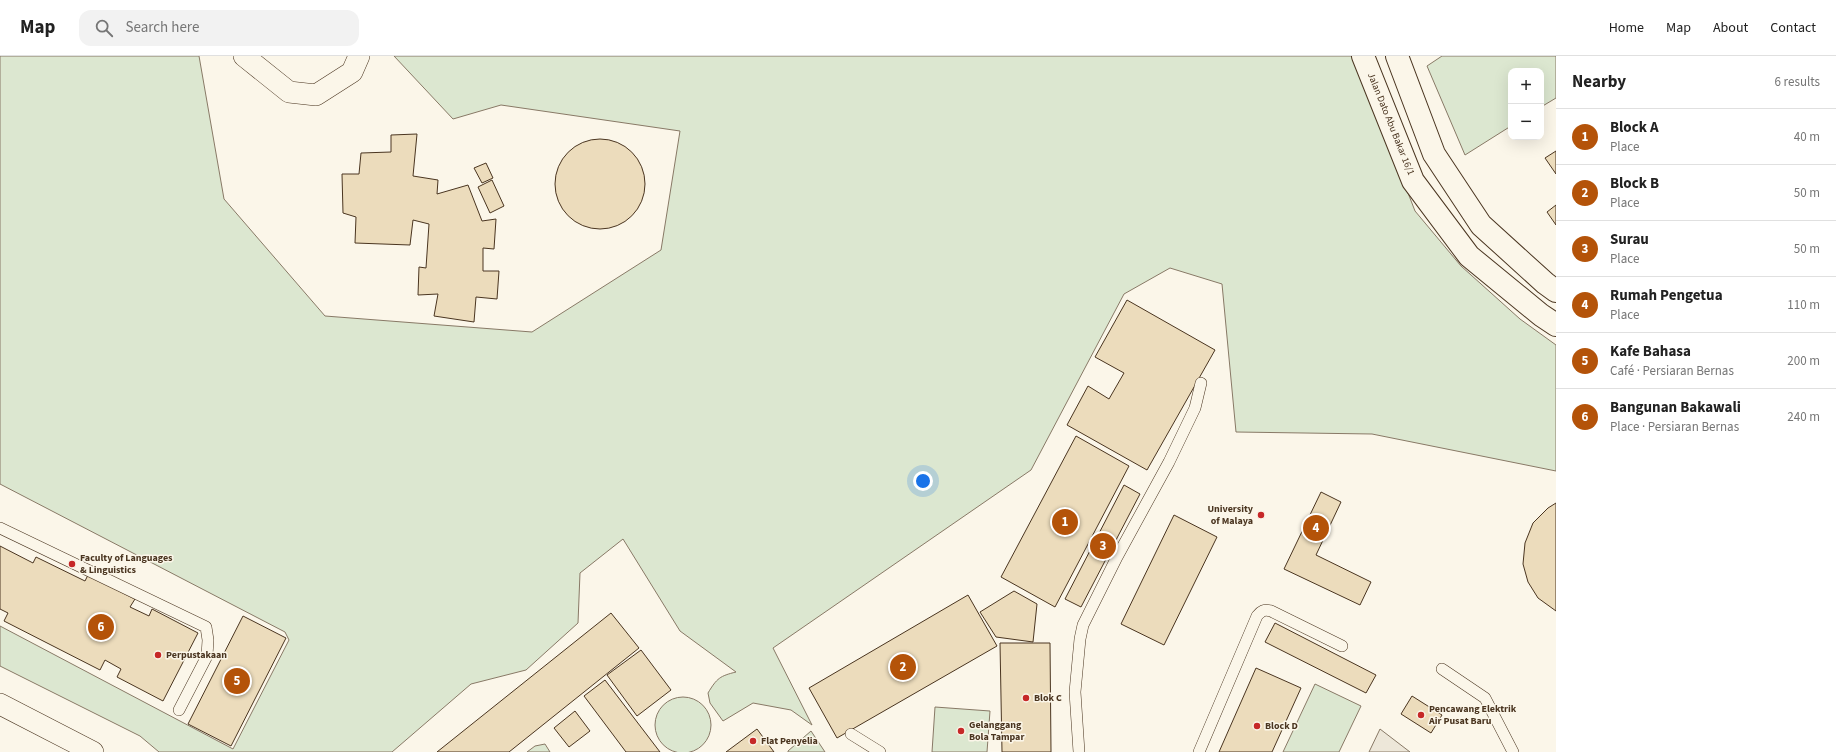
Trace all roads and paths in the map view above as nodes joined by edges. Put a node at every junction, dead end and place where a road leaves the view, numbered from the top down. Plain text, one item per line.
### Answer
1 (244, 56) edge
2 (360, 56) edge
3 (1363, 56) edge
4 (1396, 56) edge
5 (1556, 291) edge
6 (1556, 325) edge
7 (1200, 383) dead end
8 (0, 528) edge
9 (1342, 646) dead end
10 (1442, 669) dead end
11 (0, 704) edge
12 (179, 710) dead end
13 (851, 734) dead end
14 (93, 752) edge
15 (880, 752) edge
16 (1078, 752) edge
17 (1199, 752) edge
18 (1513, 752) edge

1 - 2 street
3 - 6 main road, Jalan Dato Abu Bakar 16/1
4 - 5 main road
7 - 16 lane
8 - 12 lane
9 - 17 lane
10 - 18 lane
11 - 14 street
13 - 15 lane

